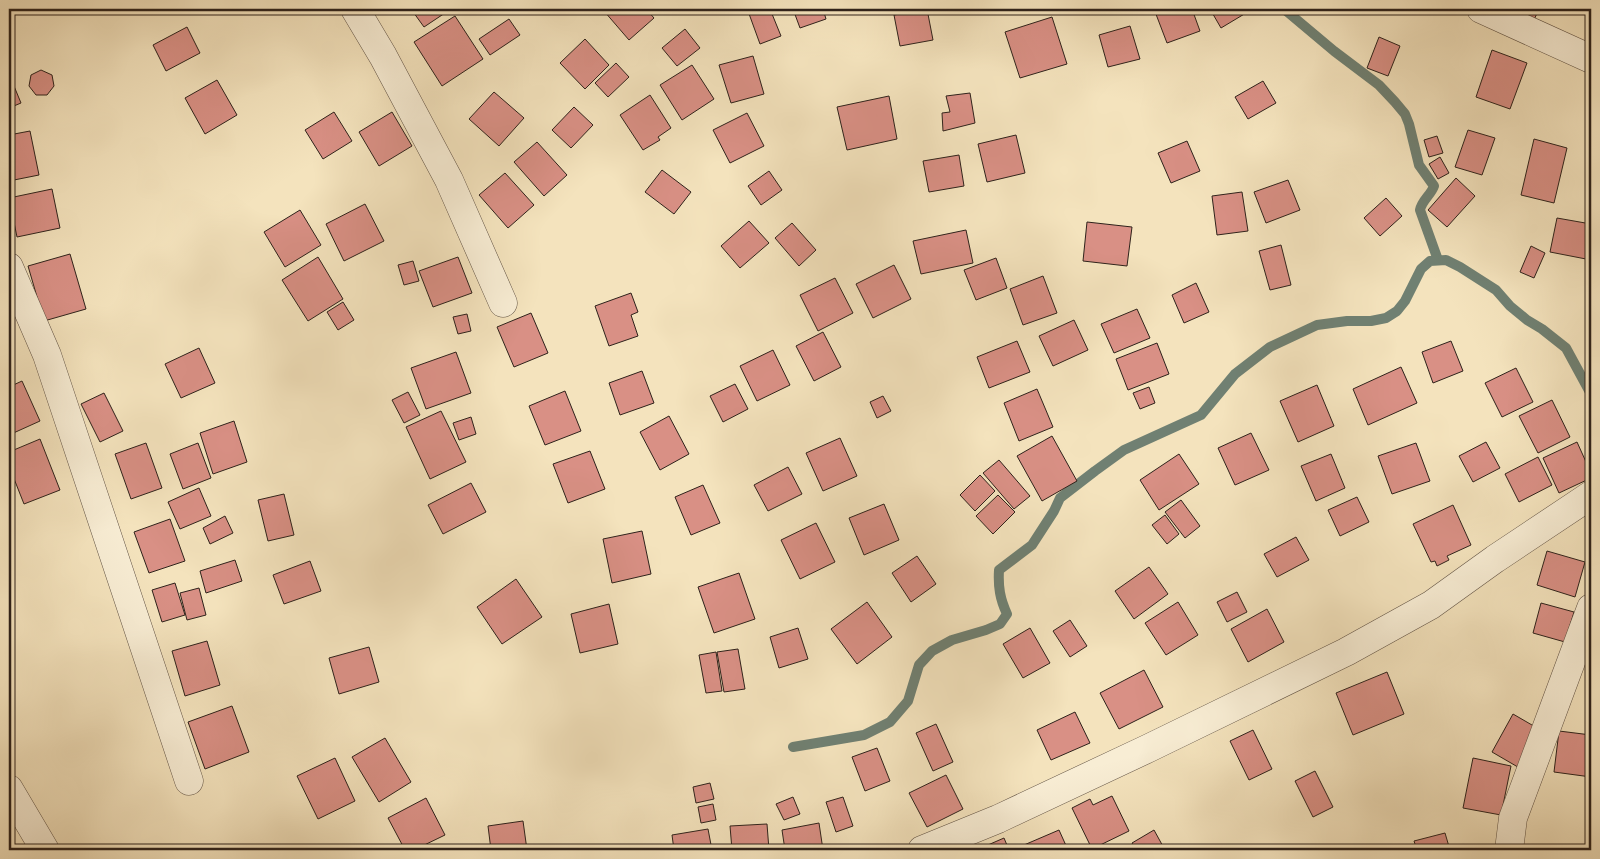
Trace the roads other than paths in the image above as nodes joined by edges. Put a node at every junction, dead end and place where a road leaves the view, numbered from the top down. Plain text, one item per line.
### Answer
1 (355, 9) edge
2 (1481, 9) edge
3 (1591, 59) edge
4 (9, 267) edge
5 (503, 303) dead end
6 (1591, 495) edge
7 (1591, 608) edge
8 (189, 781) dead end
9 (9, 789) edge
10 (45, 850) edge
11 (922, 850) edge
12 (1509, 850) edge

1 - 5 street
2 - 3 street
4 - 8 street
6 - 11 street
7 - 12 street
9 - 10 street

